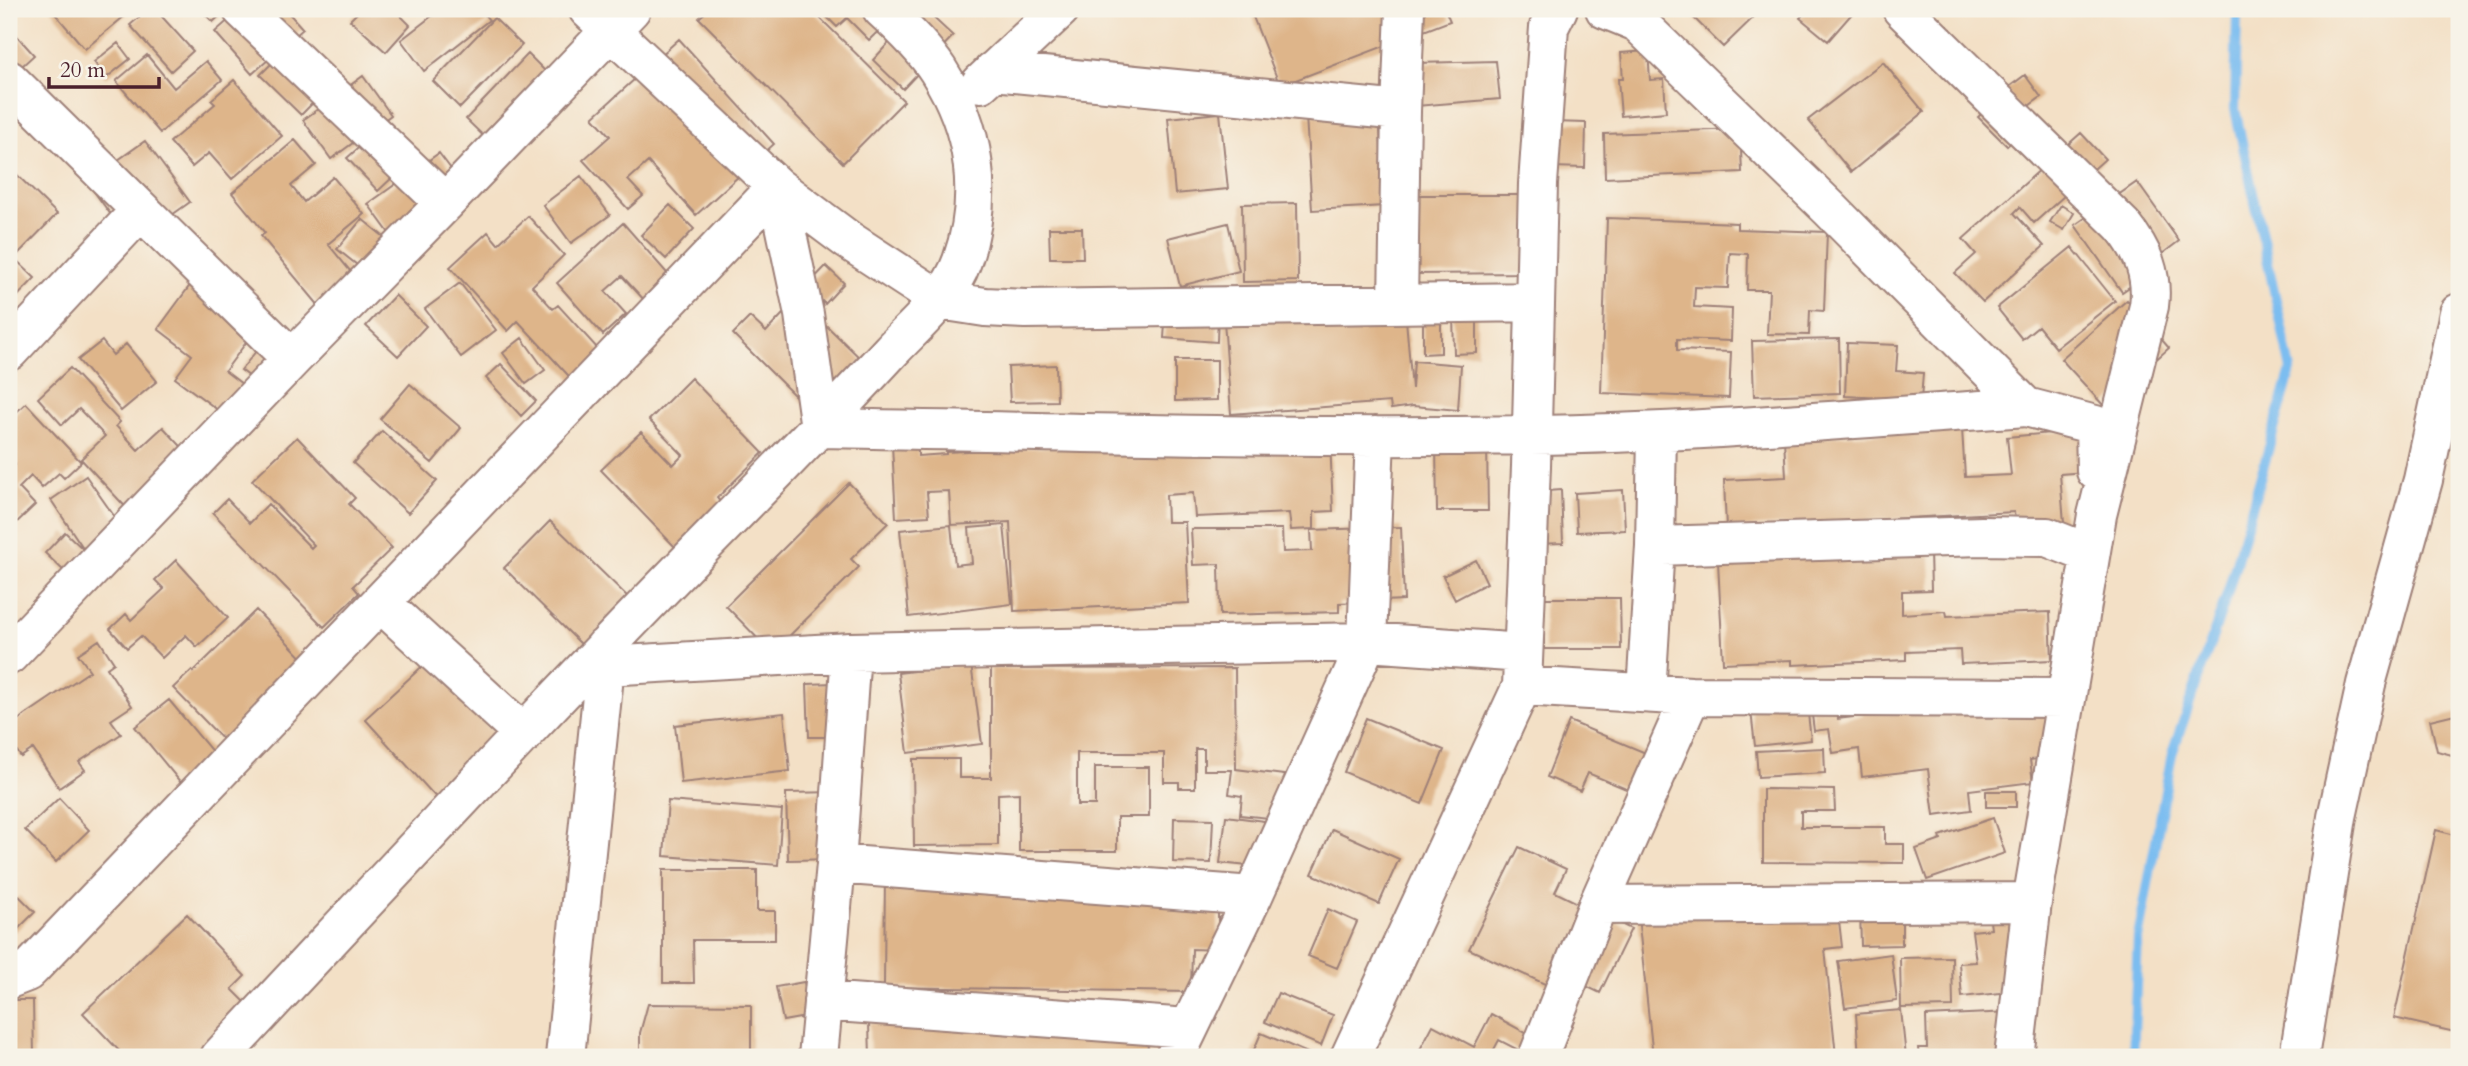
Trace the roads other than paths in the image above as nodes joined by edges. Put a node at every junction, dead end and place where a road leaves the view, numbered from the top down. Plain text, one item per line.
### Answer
1 (242, 9) edge
2 (882, 9) edge
3 (1060, 9) edge
4 (1405, 9) edge
5 (1558, 9) edge
6 (1605, 9) edge
7 (1902, 9) edge
8 (610, 16) edge
9 (993, 71) junction
10 (9, 80) edge
11 (956, 106) junction
12 (1401, 111) junction
13 (777, 187) junction
14 (445, 203) junction
15 (140, 211) junction
16 (940, 300) junction
17 (1535, 302) junction
18 (1398, 304) junction
19 (2459, 313) edge
20 (9, 352) edge
21 (292, 359) junction
22 (2026, 407) junction
23 (820, 428) junction
24 (1657, 432) junction
25 (1531, 435) junction
26 (1375, 436) junction
27 (2097, 515) junction
28 (1655, 546) junction
29 (2090, 554) junction
30 (381, 603) junction
31 (1367, 642) junction
32 (851, 652) junction
33 (9, 655) edge
34 (605, 656) junction
35 (1523, 669) junction
36 (1646, 693) junction
37 (1691, 696) junction
38 (2065, 698) junction
39 (524, 734) junction
40 (836, 864) junction
41 (1253, 896) junction
42 (2032, 902) junction
43 (1598, 905) junction
44 (9, 979) edge
45 (823, 1001) junction
46 (1181, 1043) edge
47 (220, 1057) edge
48 (565, 1057) edge
49 (818, 1057) edge
50 (1350, 1057) edge
51 (1538, 1057) edge
52 (2014, 1057) edge
53 (2299, 1057) edge

1 - 14 street
2 - 11 street
3 - 9 street
4 - 12 street
5 - 17 street
6 - 22 street
7 - 27 street
8 - 13 street
8 - 14 street
9 - 11 street
9 - 12 street
10 - 15 street
11 - 16 street
12 - 18 street
13 - 16 street
13 - 23 street
13 - 30 street
14 - 21 street
15 - 20 street
15 - 21 street
16 - 18 street
16 - 23 street
17 - 18 street
17 - 25 street
19 - 53 street
21 - 33 street
22 - 24 street
22 - 27 street
23 - 26 street
23 - 34 street
24 - 25 street
24 - 28 street
25 - 26 street
25 - 35 street
26 - 31 street
27 - 29 street
28 - 29 street
28 - 36 street
29 - 38 street
30 - 39 street
30 - 44 street
31 - 32 street
31 - 35 street
31 - 41 street
32 - 34 street
32 - 40 street
34 - 39 street
34 - 48 street
35 - 36 street
35 - 50 street
36 - 37 street
37 - 38 street
37 - 43 street
38 - 42 street
39 - 47 street
40 - 41 street
40 - 45 street
41 - 46 street
42 - 43 street
42 - 52 street
43 - 51 street
45 - 46 street
45 - 49 street

